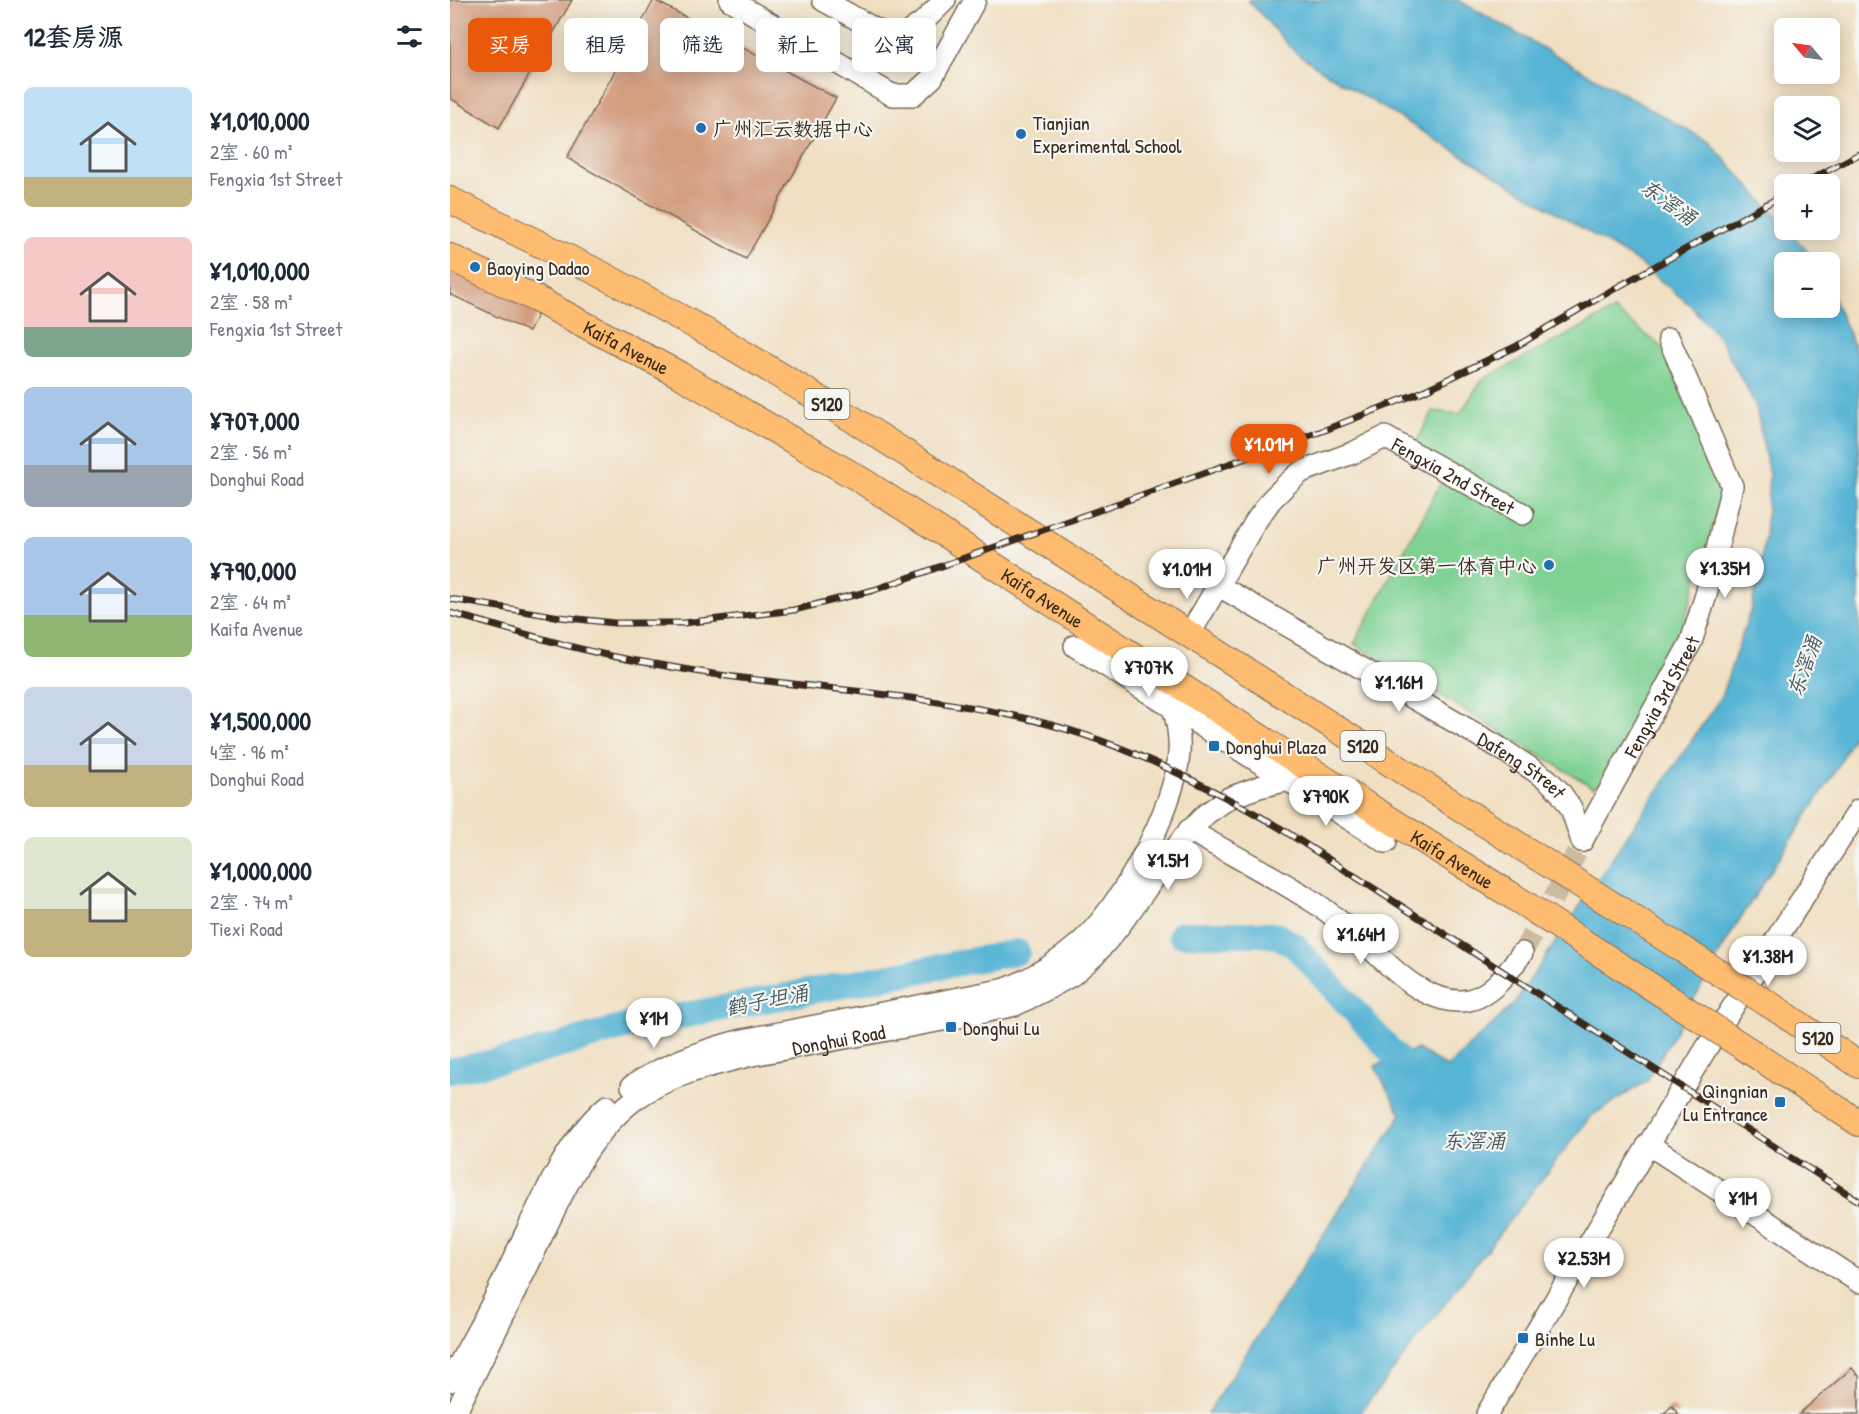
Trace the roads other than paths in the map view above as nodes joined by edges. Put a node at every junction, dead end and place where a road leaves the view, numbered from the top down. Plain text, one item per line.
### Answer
1 (730, 0) edge
2 (823, 0) edge
3 (945, 0) edge
4 (975, 0) edge
5 (450, 200) edge
6 (450, 257) edge
7 (1669, 339) dead end
8 (1523, 514) dead end
9 (1219, 586) junction
10 (1189, 635) junction
11 (1076, 646) dead end
12 (1161, 674) junction
13 (1174, 710) junction
14 (1323, 778) junction
15 (1287, 780) junction
16 (1859, 810) edge
17 (1189, 830) junction
18 (1386, 842) dead end
19 (1582, 842) joint
20 (1522, 953) tunnel mouth
21 (1859, 1065) edge
22 (1859, 1123) edge
23 (1648, 1144) junction
24 (1859, 1282) edge
25 (450, 1381) edge
26 (455, 1414) edge
27 (1487, 1414) edge

1 - 4 street
2 - 3 street
5 - 10 main road, S120
6 - 12 main road, Kaifa Avenue / S120
7 - 19 street, Fengxia 3rd Street
8 - 9 street, Fengxia 2nd Street
9 - 10 street
9 - 19 street, Dafeng Street
10 - 21 main road, S120, bridge
11 - 13 street
12 - 13 street, Donghui Road
12 - 14 main road, Kaifa Avenue / S120
13 - 15 street
13 - 25 street, Donghui Road
14 - 15 street, Donghui Road
14 - 22 main road, Kaifa Avenue / S120, bridge
15 - 17 street, Donghui Road
15 - 18 street
16 - 23 street
17 - 20 street
17 - 26 street, Donghui Road
23 - 24 street
23 - 27 street

